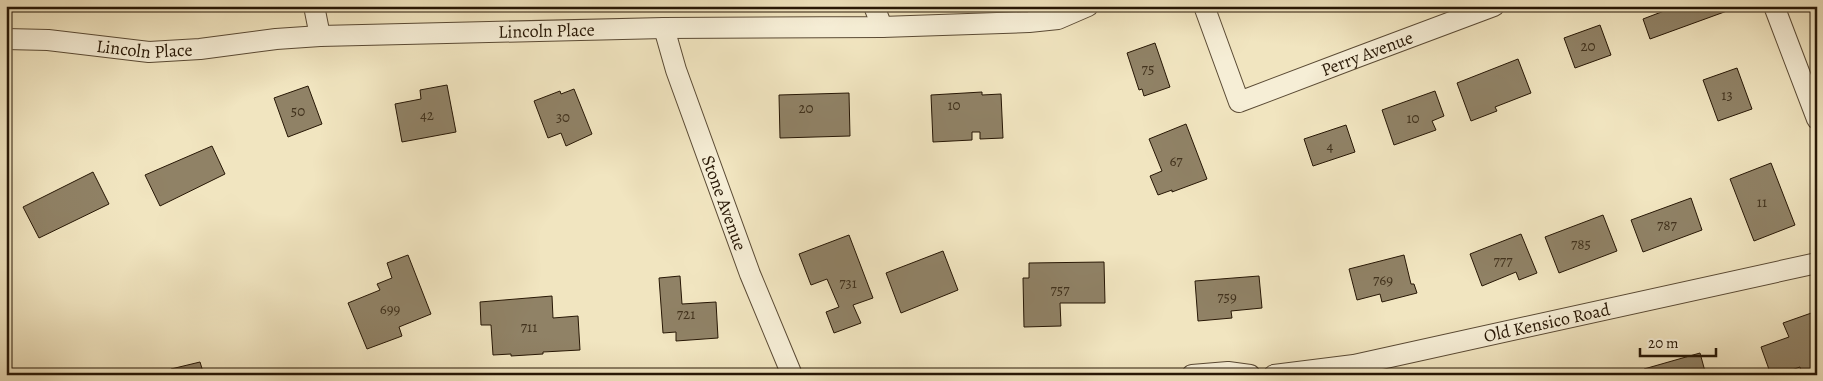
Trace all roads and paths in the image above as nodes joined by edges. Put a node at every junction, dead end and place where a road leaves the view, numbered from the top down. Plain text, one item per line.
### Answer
1 (314, 6) edge
2 (874, 6) edge
3 (1088, 6) edge
4 (1204, 6) edge
5 (1494, 6) edge
6 (1774, 6) edge
7 (882, 27) junction
8 (664, 28) junction
9 (320, 36) junction
10 (6, 39) edge
11 (1817, 118) edge
12 (1817, 262) edge
13 (792, 375) edge
14 (1192, 375) edge
15 (1250, 375) edge
16 (1274, 375) edge

1 - 9 street
2 - 7 street
3 - 7 street, Lincoln Place
4 - 5 street, Perry Avenue
6 - 11 street
7 - 8 street, Lincoln Place
8 - 9 street, Lincoln Place
8 - 13 street, Stone Avenue
9 - 10 street, Lincoln Place
12 - 16 street, Old Kensico Road
14 - 15 street

